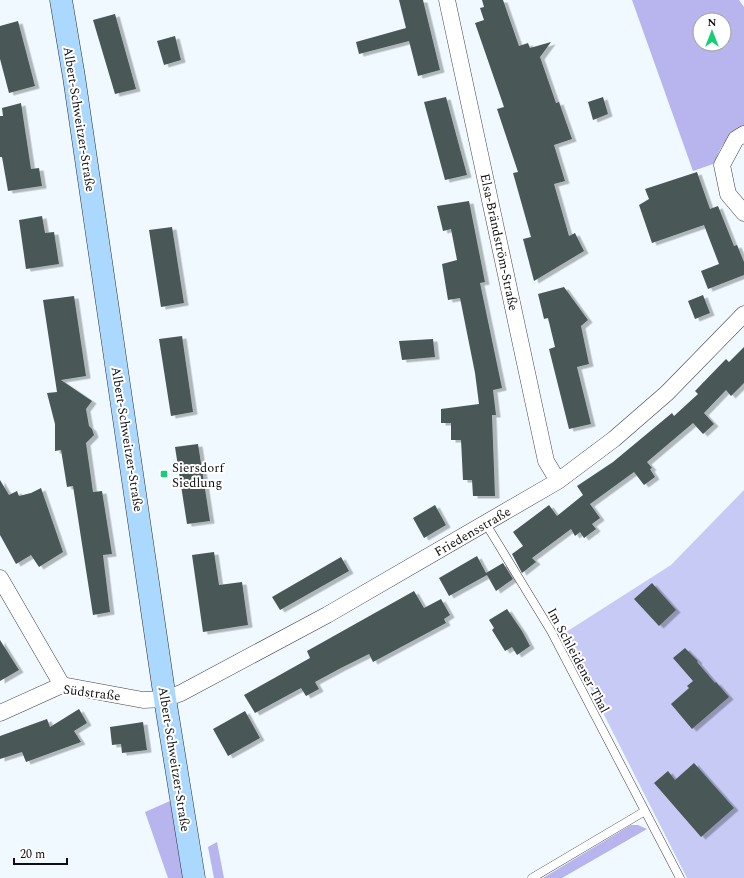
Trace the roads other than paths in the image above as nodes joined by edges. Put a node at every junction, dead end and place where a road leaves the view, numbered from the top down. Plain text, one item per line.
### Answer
1 (61, 0) edge
2 (448, 0) edge
3 (744, 134) edge
4 (744, 213) edge
5 (744, 314) edge
6 (558, 480) junction
7 (486, 524) junction
8 (0, 578) edge
9 (62, 685) junction
10 (165, 699) junction
11 (0, 713) edge
12 (645, 811) junction
13 (194, 878) edge
14 (532, 878) edge
15 (680, 878) edge

1 - 10 main road, Albert-Schweitzer-Straße
2 - 6 street, Elsa-Brändström-Straße
3 - 4 street
5 - 6 street, Friedensstraße
6 - 7 street, Friedensstraße
7 - 10 street, Friedensstraße
7 - 12 lane, Im Schleidener Thal
8 - 9 street
9 - 10 street, Südstraße
9 - 11 street, Südstraße
10 - 13 main road, Albert-Schweitzer-Straße
12 - 14 lane
12 - 15 lane, Im Schleidener Thal

